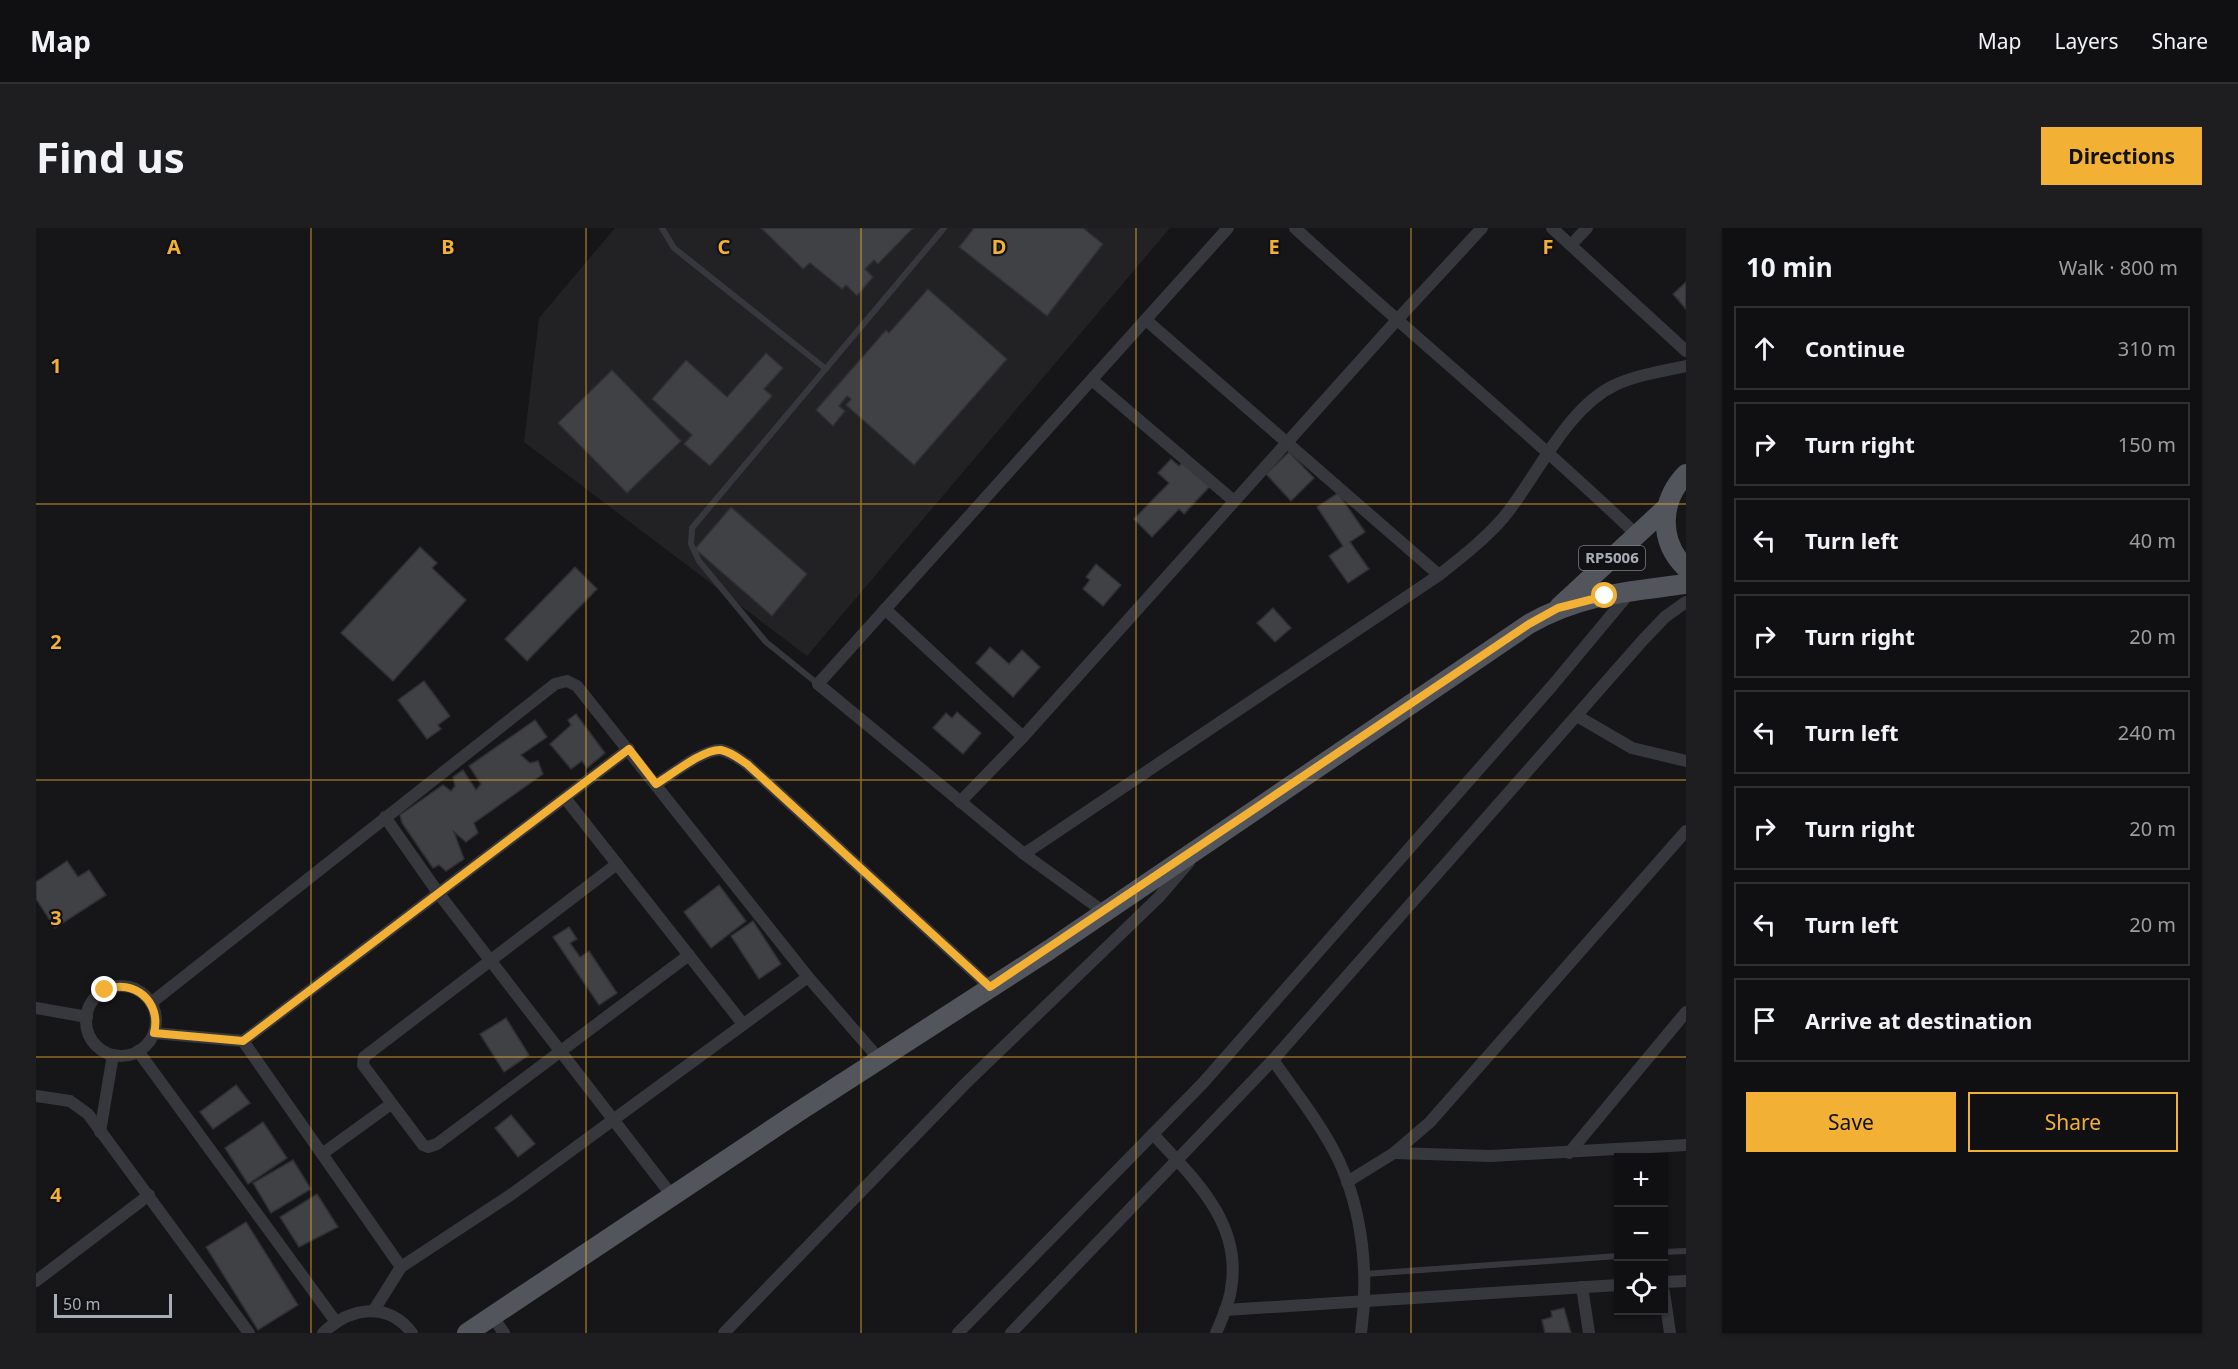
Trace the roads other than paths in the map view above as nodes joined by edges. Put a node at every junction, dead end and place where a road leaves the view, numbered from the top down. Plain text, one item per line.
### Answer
1 (662, 228) edge
2 (944, 228) edge
3 (1228, 228) edge
4 (1295, 228) edge
5 (1482, 228) edge
6 (1552, 228) edge
7 (1587, 228) edge
8 (1571, 245) junction
9 (1146, 320) junction
10 (1396, 321) junction
11 (1686, 351) edge
12 (1686, 366) edge
13 (826, 369) junction
14 (1092, 380) junction
15 (1287, 441) junction
16 (1550, 452) junction
17 (1686, 474) edge
18 (1234, 501) junction
19 (1667, 507) junction
20 (1637, 535) junction
21 (1686, 567) edge
22 (1439, 575) junction
23 (1686, 584) edge
24 (1632, 590) junction
25 (1686, 602) edge
26 (1558, 608) junction
27 (885, 609) junction
28 (818, 684) junction
29 (1577, 716) junction
30 (1023, 737) junction
31 (629, 749) junction
32 (1686, 761) edge
33 (656, 784) junction
34 (565, 798) junction
35 (960, 802) junction
36 (385, 817) junction
37 (1686, 831) edge
38 (1207, 842) junction
39 (1024, 854) junction
40 (617, 864) junction
41 (439, 894) junction
42 (1104, 912) junction
43 (689, 955) junction
44 (491, 962) junction
45 (808, 977) junction
46 (990, 987) junction
47 (151, 1003) junction
48 (36, 1008) edge
49 (1686, 1012) edge
50 (87, 1017) junction
51 (744, 1024) junction
52 (1681, 1024) edge
53 (154, 1033) junction
54 (243, 1041) junction
55 (560, 1051) junction
56 (138, 1052) junction
57 (112, 1055) junction
58 (880, 1060) junction
59 (1273, 1060) junction
60 (36, 1096) edge
61 (391, 1104) junction
62 (612, 1120) junction
63 (100, 1132) junction
64 (1153, 1134) junction
65 (1686, 1145) edge
66 (1394, 1153) junction
67 (1569, 1153) junction
68 (322, 1154) junction
69 (1178, 1161) junction
70 (1347, 1182) junction
71 (149, 1196) junction
72 (673, 1197) junction
73 (1686, 1251) edge
74 (1668, 1252) edge
75 (1614, 1256) edge
76 (401, 1267) junction
77 (1365, 1274) junction
78 (36, 1281) edge
79 (1686, 1281) edge
80 (1668, 1282) edge
81 (1614, 1285) edge
82 (1582, 1287) junction
83 (1364, 1301) junction
84 (374, 1310) junction
85 (1225, 1310) junction
86 (1667, 1315) edge
87 (492, 1316) junction
88 (336, 1322) junction
89 (249, 1333) edge
90 (324, 1333) edge
91 (412, 1333) edge
92 (467, 1333) edge
93 (504, 1333) edge
94 (724, 1333) edge
95 (958, 1333) edge
96 (1011, 1333) edge
97 (1216, 1333) edge
98 (1360, 1333) edge
99 (1589, 1333) edge
100 (1670, 1333) edge

1 - 13 lane
2 - 13 lane
3 - 9 street
4 - 10 street
5 - 10 street
6 - 8 street
7 - 8 street
8 - 11 street
9 - 14 street
9 - 15 street
10 - 15 street
10 - 16 street
12 - 16 street
13 - 28 lane
14 - 18 street
14 - 27 street
15 - 18 street
15 - 22 street
16 - 20 street
16 - 22 street
17 - 19 main road, RP5006
18 - 30 street
19 - 20 main road, RP5006
19 - 21 main road, RP5006
20 - 26 main road, RP5006
22 - 39 street
23 - 24 main road, RP5006
24 - 26 main road, RP5006
24 - 64 street
25 - 29 street
26 - 38 main road, RP5006
27 - 28 street
27 - 30 street
28 - 35 street
29 - 32 street
29 - 59 street
30 - 35 street
31 - 33 street
31 - 34 street
31 - 36 street
33 - 45 street
33 - 46 street
34 - 40 street
34 - 41 street
35 - 39 street
36 - 41 street
36 - 47 street
37 - 66 street
38 - 42 main road, RP5006
38 - 94 street
39 - 42 street
40 - 43 street
40 - 44 street
41 - 44 street
41 - 54 street
42 - 46 main road, RP5006
43 - 51 street
43 - 55 street
44 - 55 street
44 - 61 street
45 - 51 street
45 - 58 street
46 - 58 main road, RP5006
47 - 50 street
47 - 53 street
48 - 50 street
49 - 52 street
50 - 57 street
51 - 62 street
52 - 67 street
53 - 54 street
53 - 56 street
54 - 68 street
55 - 61 street
55 - 62 street
56 - 57 street
56 - 88 street
57 - 63 street
58 - 72 main road, RP5006
59 - 69 street
59 - 70 street
60 - 63 street
61 - 68 street
62 - 72 street
62 - 76 street
63 - 71 street
64 - 69 street
64 - 95 street
65 - 67 street
66 - 67 street
66 - 70 street
68 - 76 street
69 - 85 street
69 - 96 street
70 - 77 street
71 - 78 street
71 - 89 street
72 - 87 main road, RP5006
73 - 74 lane
75 - 77 lane
76 - 84 street
77 - 83 street
79 - 80 street
81 - 82 street
82 - 83 street
82 - 99 street
83 - 85 street
83 - 98 street
84 - 88 street
84 - 91 street
85 - 97 street
86 - 100 street
87 - 92 main road, RP5006
87 - 93 street
88 - 90 street

